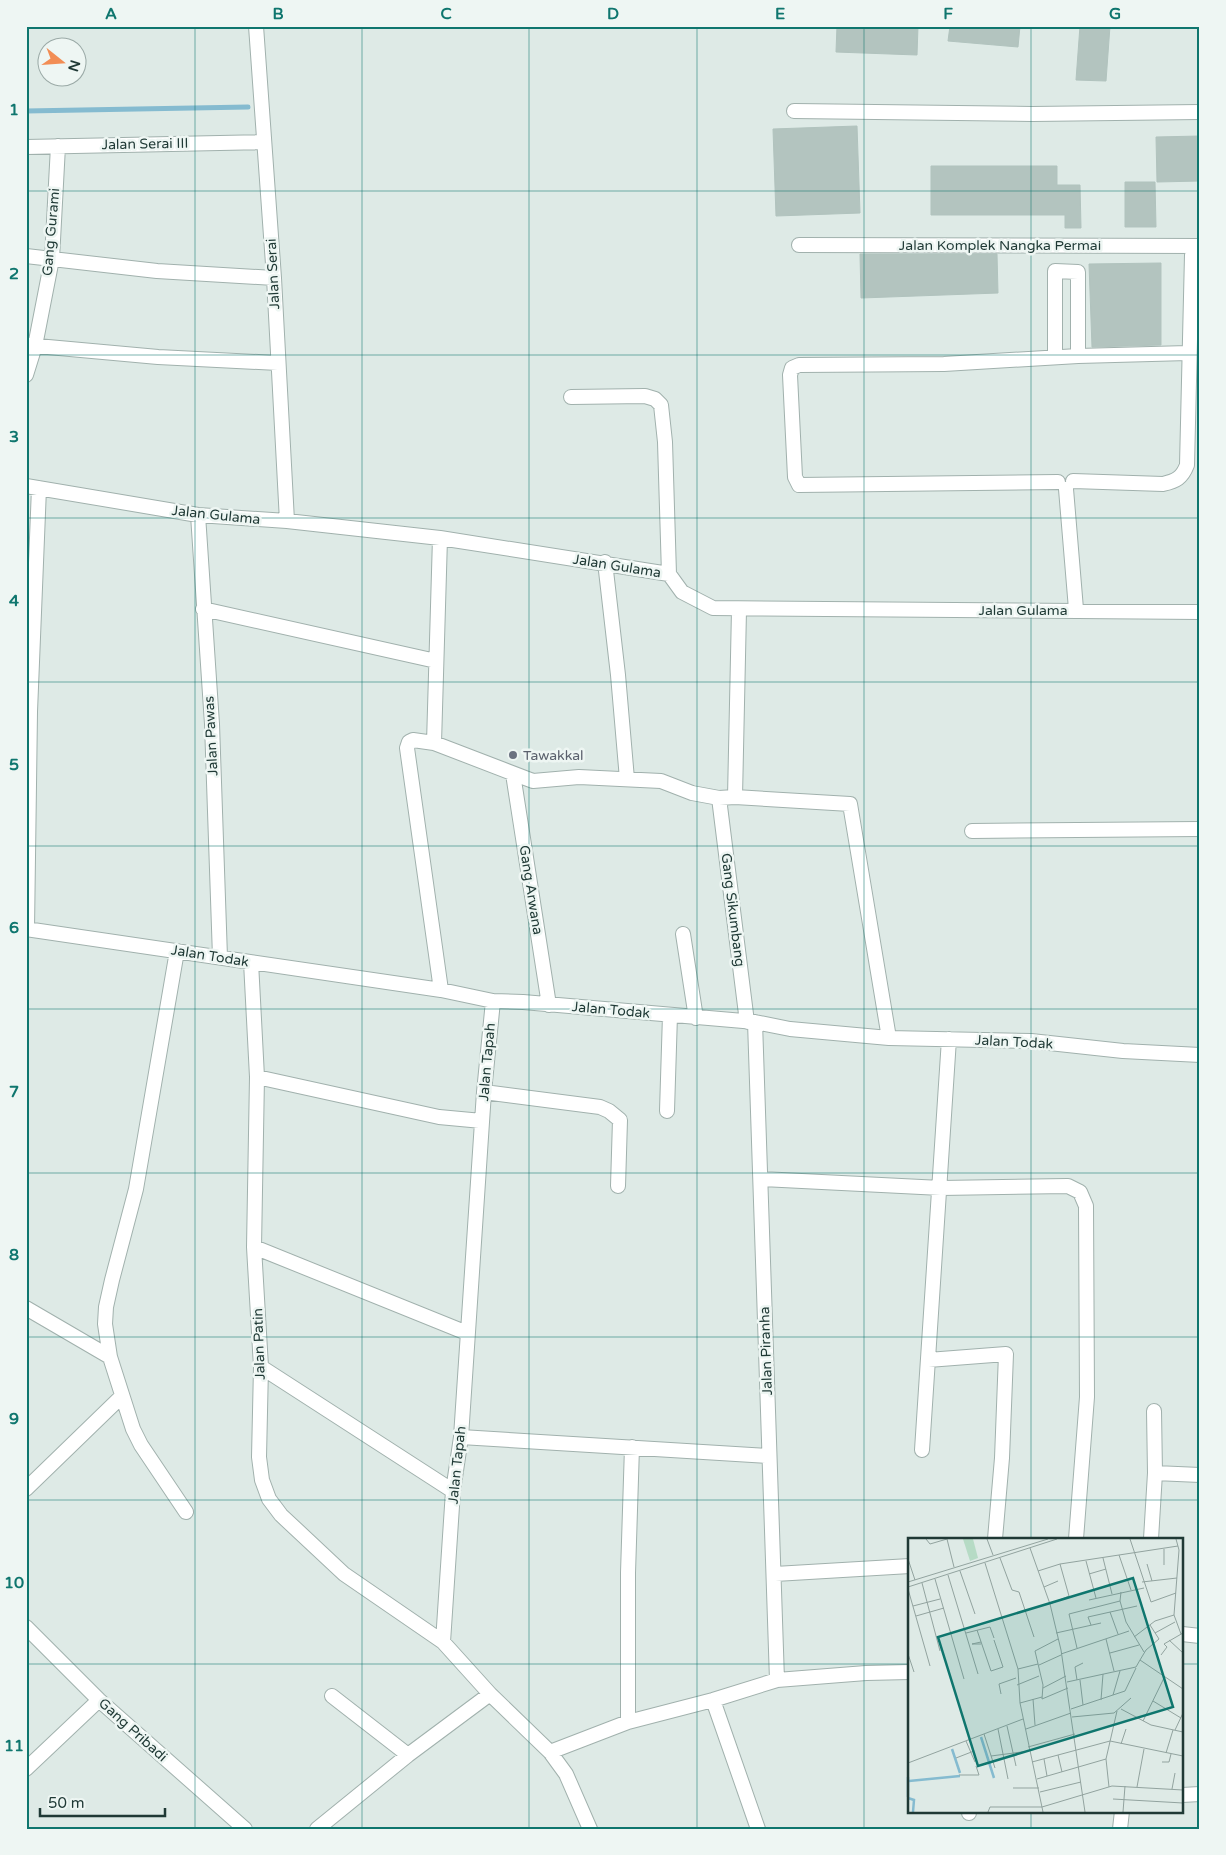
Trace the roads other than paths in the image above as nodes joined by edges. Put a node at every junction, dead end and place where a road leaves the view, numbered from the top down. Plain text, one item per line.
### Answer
1 (256, 26) edge
2 (794, 111) dead end
3 (1200, 112) edge
4 (264, 142) junction
5 (58, 146) junction
6 (26, 147) edge
7 (799, 245) dead end
8 (1196, 251) edge
9 (26, 256) edge
10 (52, 259) junction
11 (274, 278) junction
12 (30, 345) edge
13 (1188, 353) junction
14 (1078, 356) junction
15 (1055, 357) junction
16 (278, 363) junction
17 (26, 375) edge
18 (571, 397) dead end
19 (1065, 484) junction
20 (32, 487) edge
21 (198, 515) junction
22 (287, 521) junction
23 (440, 538) junction
24 (605, 562) junction
25 (669, 574) junction
26 (203, 609) junction
27 (738, 610) junction
28 (1076, 610) junction
29 (1200, 612) edge
30 (436, 661) junction
31 (434, 743) junction
32 (514, 774) junction
33 (627, 779) junction
34 (734, 797) junction
35 (718, 798) junction
36 (1200, 829) edge
37 (972, 831) dead end
38 (26, 929) edge
39 (683, 934) dead end
40 (178, 951) junction
41 (220, 956) junction
42 (251, 962) junction
43 (440, 990) junction
44 (493, 1001) junction
45 (549, 1005) junction
46 (670, 1015) junction
47 (696, 1018) junction
48 (751, 1022) junction
49 (890, 1038) junction
50 (949, 1038) junction
51 (1200, 1055) edge
52 (257, 1077) junction
53 (484, 1092) junction
54 (667, 1111) dead end
55 (482, 1121) junction
56 (761, 1179) junction
57 (618, 1186) dead end
58 (941, 1188) junction
59 (254, 1247) junction
60 (26, 1308) edge
61 (466, 1333) junction
62 (110, 1357) junction
63 (928, 1360) junction
64 (261, 1367) junction
65 (122, 1396) junction
66 (1154, 1411) dead end
67 (461, 1437) junction
68 (632, 1447) junction
69 (922, 1450) dead end
70 (769, 1456) junction
71 (1155, 1473) junction
72 (1200, 1475) edge
73 (26, 1489) edge
74 (453, 1491) junction
75 (186, 1512) dead end
76 (995, 1538) edge
77 (1076, 1538) edge
78 (1151, 1538) edge
79 (908, 1566) edge
80 (775, 1574) junction
81 (26, 1627) edge
82 (1184, 1634) edge
83 (1200, 1636) edge
84 (443, 1642) junction
85 (908, 1672) edge
86 (777, 1680) junction
87 (490, 1694) junction
88 (332, 1696) dead end
89 (99, 1700) junction
90 (713, 1700) junction
91 (628, 1722) junction
92 (550, 1752) junction
93 (408, 1755) junction
94 (26, 1769) edge
95 (1200, 1794) edge
96 (1184, 1795) edge
97 (1122, 1812) edge
98 (245, 1829) edge
99 (316, 1829) edge
100 (590, 1829) edge
101 (758, 1829) edge
102 (1120, 1829) edge

1 - 4 street, Jalan Serai
2 - 3 street
4 - 5 street, Jalan Serai III
4 - 11 street, Jalan Serai
5 - 6 street, Jalan Serai III
5 - 10 street, Gang Gurami
7 - 8 street, Jalan Komplek Nangka Permai
8 - 13 street
9 - 10 street
10 - 11 street
10 - 12 street, Gang Gurami
11 - 16 street, Jalan Serai
12 - 16 street
12 - 17 street, Gang Gurami
13 - 14 street
13 - 19 street
14 - 15 street
14 - 15 street
15 - 19 street
16 - 22 street, Jalan Serai
18 - 25 street
19 - 28 street
20 - 21 street, Jalan Gulama
20 - 38 street
21 - 22 street, Jalan Gulama
21 - 26 street, Jalan Pawas
22 - 23 street, Jalan Gulama
23 - 24 street, Jalan Gulama
23 - 30 street
24 - 25 street, Jalan Gulama
24 - 33 street
25 - 27 street, Jalan Gulama
26 - 30 street
26 - 41 street, Jalan Pawas
27 - 28 street, Jalan Gulama
27 - 34 street
28 - 29 street, Jalan Gulama
30 - 31 street
31 - 32 street
31 - 43 street
32 - 33 street
32 - 45 street, Gang Arwana
33 - 35 street
34 - 35 street
34 - 49 street
35 - 48 street, Gang Sikumbang
36 - 37 street
38 - 40 street, Jalan Todak
39 - 47 street
40 - 41 street, Jalan Todak
40 - 62 street
41 - 42 street, Jalan Todak
42 - 43 street, Jalan Todak
42 - 52 street, Jalan Patin
43 - 44 street, Jalan Todak
44 - 45 street, Jalan Todak
44 - 53 street, Jalan Tapah
45 - 46 street, Jalan Todak
46 - 47 street, Jalan Todak
46 - 54 street
47 - 48 street, Jalan Todak
48 - 49 street, Jalan Todak
48 - 56 street, Jalan Piranha
49 - 50 street, Jalan Todak
50 - 51 street, Jalan Todak
50 - 58 street
52 - 55 street
52 - 59 street, Jalan Patin
53 - 55 street, Jalan Tapah
53 - 57 street
55 - 61 street, Jalan Tapah
56 - 58 street
56 - 70 street, Jalan Piranha
58 - 63 street
58 - 77 street
59 - 61 street
59 - 64 street, Jalan Patin
60 - 62 street
61 - 67 street, Jalan Tapah
62 - 65 street
63 - 69 street
63 - 76 street
64 - 74 street
64 - 84 street, Jalan Patin
65 - 73 street
65 - 75 street
66 - 71 street
67 - 68 street
67 - 74 street, Jalan Tapah
68 - 70 street
68 - 91 street
70 - 80 street, Jalan Piranha
71 - 72 street
71 - 78 street
74 - 84 street, Jalan Tapah
79 - 80 street
80 - 86 street, Jalan Piranha
81 - 89 street, Gang Pribadi
82 - 83 street
84 - 87 street
85 - 86 street
86 - 90 street
87 - 92 street
87 - 93 street
88 - 93 street
89 - 94 street
89 - 98 street, Gang Pribadi
90 - 91 street
90 - 101 street
91 - 92 street
92 - 100 street
93 - 99 street
95 - 96 street
97 - 102 street

